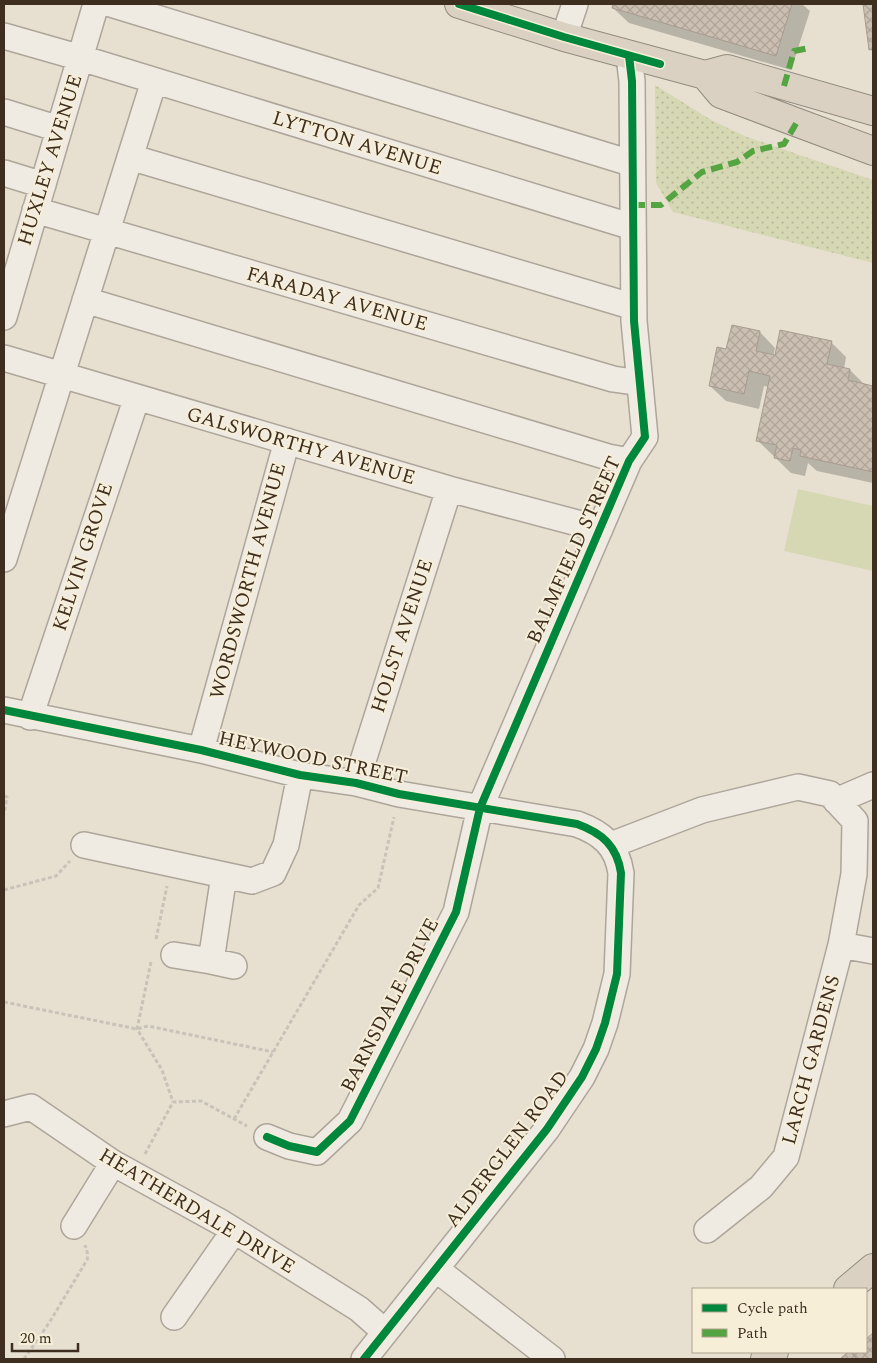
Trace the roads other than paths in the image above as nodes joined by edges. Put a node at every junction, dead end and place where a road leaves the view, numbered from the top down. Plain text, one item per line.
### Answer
1 (96, 4) edge
2 (111, 4) edge
3 (459, 4) edge
4 (575, 4) edge
5 (4, 36) edge
6 (564, 37) junction
7 (629, 56) junction
8 (80, 58) junction
9 (705, 75) junction
10 (760, 79) junction
11 (154, 81) junction
12 (873, 111) edge
13 (4, 112) edge
14 (60, 129) junction
15 (873, 131) edge
16 (873, 151) edge
17 (130, 157) junction
18 (632, 161) junction
19 (4, 173) edge
20 (43, 184) junction
21 (36, 210) junction
22 (633, 225) junction
23 (106, 232) junction
24 (85, 300) junction
25 (633, 301) junction
26 (6, 302) edge
27 (4, 358) edge
28 (61, 375) junction
29 (639, 379) junction
30 (137, 397) junction
31 (287, 441) junction
32 (629, 461) junction
33 (449, 489) junction
34 (600, 529) junction
35 (4, 559) edge
36 (4, 710) edge
37 (30, 716) junction
38 (201, 750) junction
39 (300, 776) junction
40 (356, 783) junction
41 (873, 785) edge
42 (836, 801) junction
43 (480, 808) junction
44 (84, 845) road end
45 (611, 845) junction
46 (224, 875) junction
47 (841, 944) junction
48 (873, 951) edge
49 (174, 955) dead end
50 (4, 1114) edge
51 (267, 1137) road end
52 (124, 1169) junction
53 (74, 1226) road end
54 (707, 1230) dead end
55 (234, 1231) junction
56 (436, 1268) junction
57 (873, 1268) edge
58 (849, 1288) edge
59 (174, 1317) dead end
60 (385, 1332) junction
61 (364, 1359) edge
62 (552, 1359) edge

1 - 8 street, HUXLEY AVENUE
2 - 18 street
3 - 6 highway
4 - 6 street
5 - 8 street, LYTTON AVENUE
6 - 7 highway
7 - 9 highway
7 - 18 street, BALMFIELD STREET
8 - 11 street, LYTTON AVENUE
8 - 14 street, HUXLEY AVENUE
9 - 10 highway
9 - 16 highway
10 - 12 highway
10 - 15 highway
11 - 17 street
11 - 22 street, LYTTON AVENUE
13 - 14 street
14 - 20 street, HUXLEY AVENUE
17 - 23 street
17 - 25 street
18 - 22 street, BALMFIELD STREET
19 - 20 street
20 - 21 street, HUXLEY AVENUE
21 - 23 street, FARADAY AVENUE
21 - 26 street, HUXLEY AVENUE
22 - 25 street, BALMFIELD STREET
23 - 24 street
23 - 29 street, FARADAY AVENUE
24 - 28 street
24 - 32 street
25 - 29 street, BALMFIELD STREET
27 - 28 street, GALSWORTHY AVENUE
28 - 30 street, GALSWORTHY AVENUE
28 - 35 street
29 - 32 street, BALMFIELD STREET
30 - 31 street, GALSWORTHY AVENUE
30 - 37 street, KELVIN GROVE
31 - 33 street, GALSWORTHY AVENUE
31 - 38 street, WORDSWORTH AVENUE
32 - 34 street, BALMFIELD STREET
33 - 34 street, GALSWORTHY AVENUE
33 - 40 street, HOLST AVENUE
34 - 43 street, BALMFIELD STREET
36 - 37 street, HEYWOOD STREET
37 - 38 street, HEYWOOD STREET
38 - 39 street, HEYWOOD STREET
39 - 40 street, HEYWOOD STREET
39 - 46 street
40 - 43 street, HEYWOOD STREET
41 - 42 street
42 - 45 street, LARCH GARDENS
42 - 47 street, LARCH GARDENS
43 - 45 street, HEYWOOD STREET
43 - 51 street, BARNSDALE DRIVE
44 - 46 street
45 - 56 street, ALDERGLEN ROAD
46 - 49 street
47 - 48 street
47 - 54 street, LARCH GARDENS
50 - 52 street, HEATHERDALE DRIVE
52 - 53 street
52 - 55 street, HEATHERDALE DRIVE
55 - 59 street
55 - 60 street, HEATHERDALE DRIVE
56 - 60 street, ALDERGLEN ROAD
56 - 62 street
57 - 58 highway
60 - 61 street, ALDERGLEN ROAD

